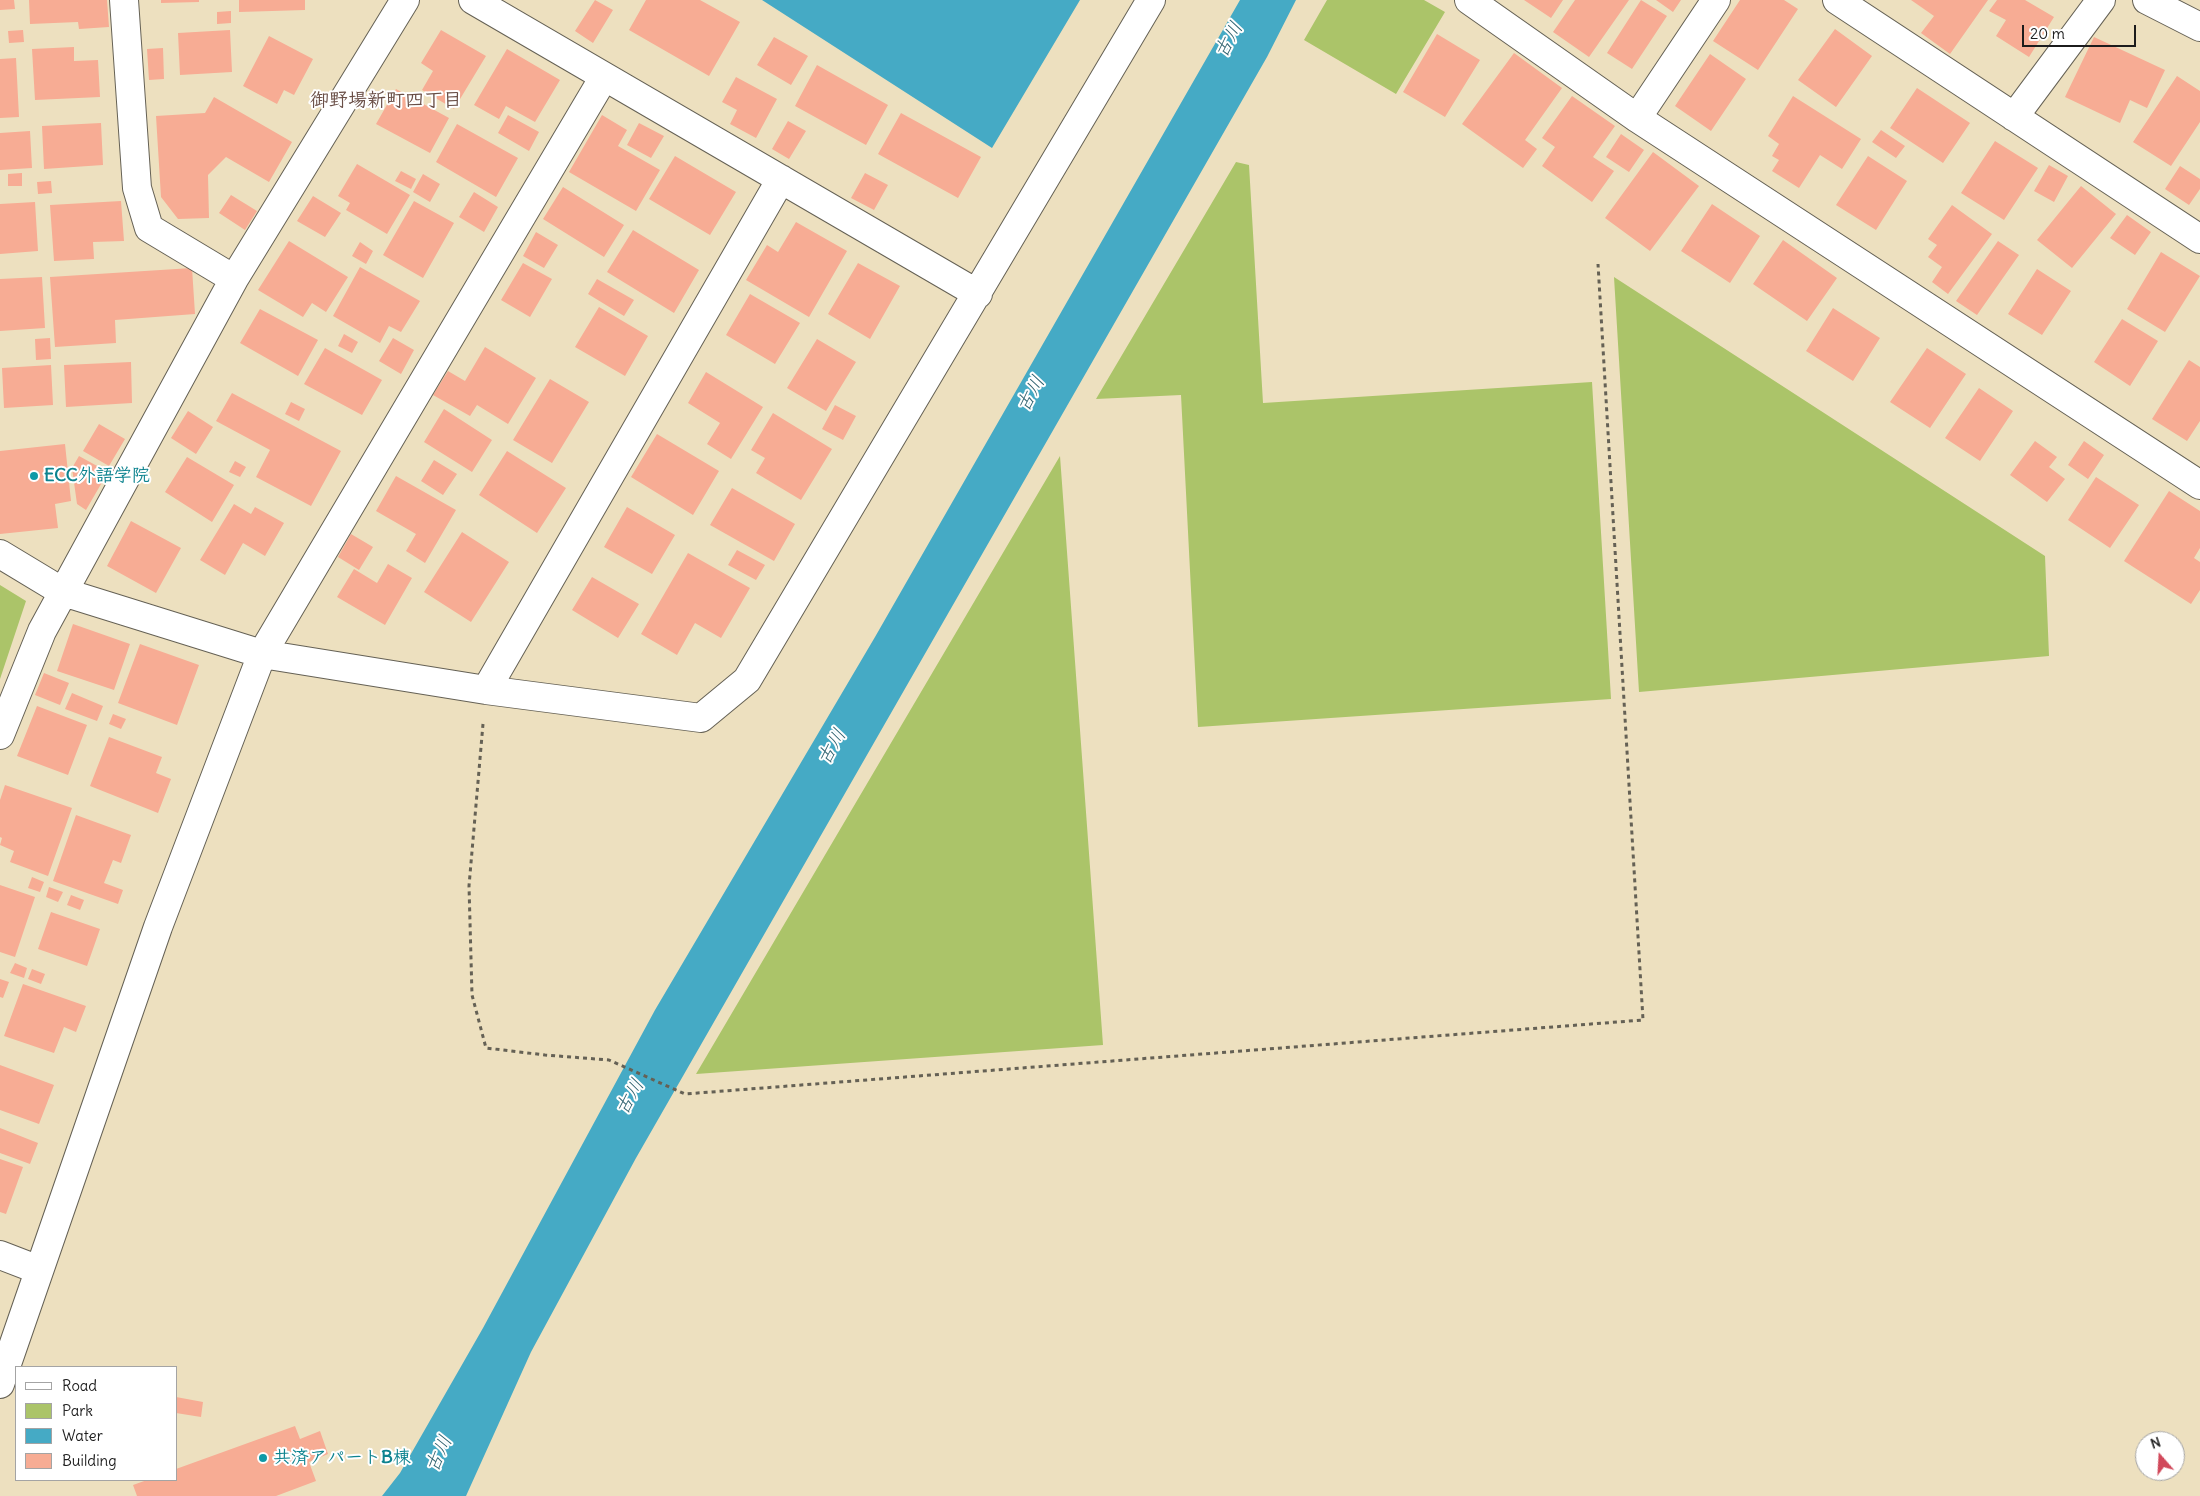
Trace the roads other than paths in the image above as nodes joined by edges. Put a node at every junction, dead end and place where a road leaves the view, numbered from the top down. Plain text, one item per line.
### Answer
1 (124, 0) edge
2 (405, 0) edge
3 (473, 0) edge
4 (1151, 0) edge
5 (1469, 0) edge
6 (1716, 0) edge
7 (1837, 0) edge
8 (2101, 0) edge
9 (2147, 0) edge
10 (2200, 27) edge
11 (604, 76) junction
12 (2014, 117) junction
13 (1637, 118) junction
14 (781, 179) junction
15 (2200, 239) edge
16 (234, 279) junction
17 (978, 294) junction
18 (2200, 484) edge
19 (0, 554) edge
20 (63, 592) junction
21 (262, 654) junction
22 (486, 690) junction
23 (0, 735) edge
24 (0, 1255) edge
25 (39, 1270) junction
26 (0, 1384) edge

1 - 16 street
2 - 16 street
3 - 11 street
4 - 17 street
5 - 13 street
6 - 13 street
7 - 12 street
8 - 12 street
9 - 10 street
11 - 14 street
11 - 21 street
12 - 15 street
13 - 18 street
14 - 17 street
14 - 22 street
16 - 20 street
17 - 22 street
19 - 20 street
20 - 21 street
20 - 23 street
21 - 22 street
21 - 25 street
24 - 25 street
25 - 26 street

